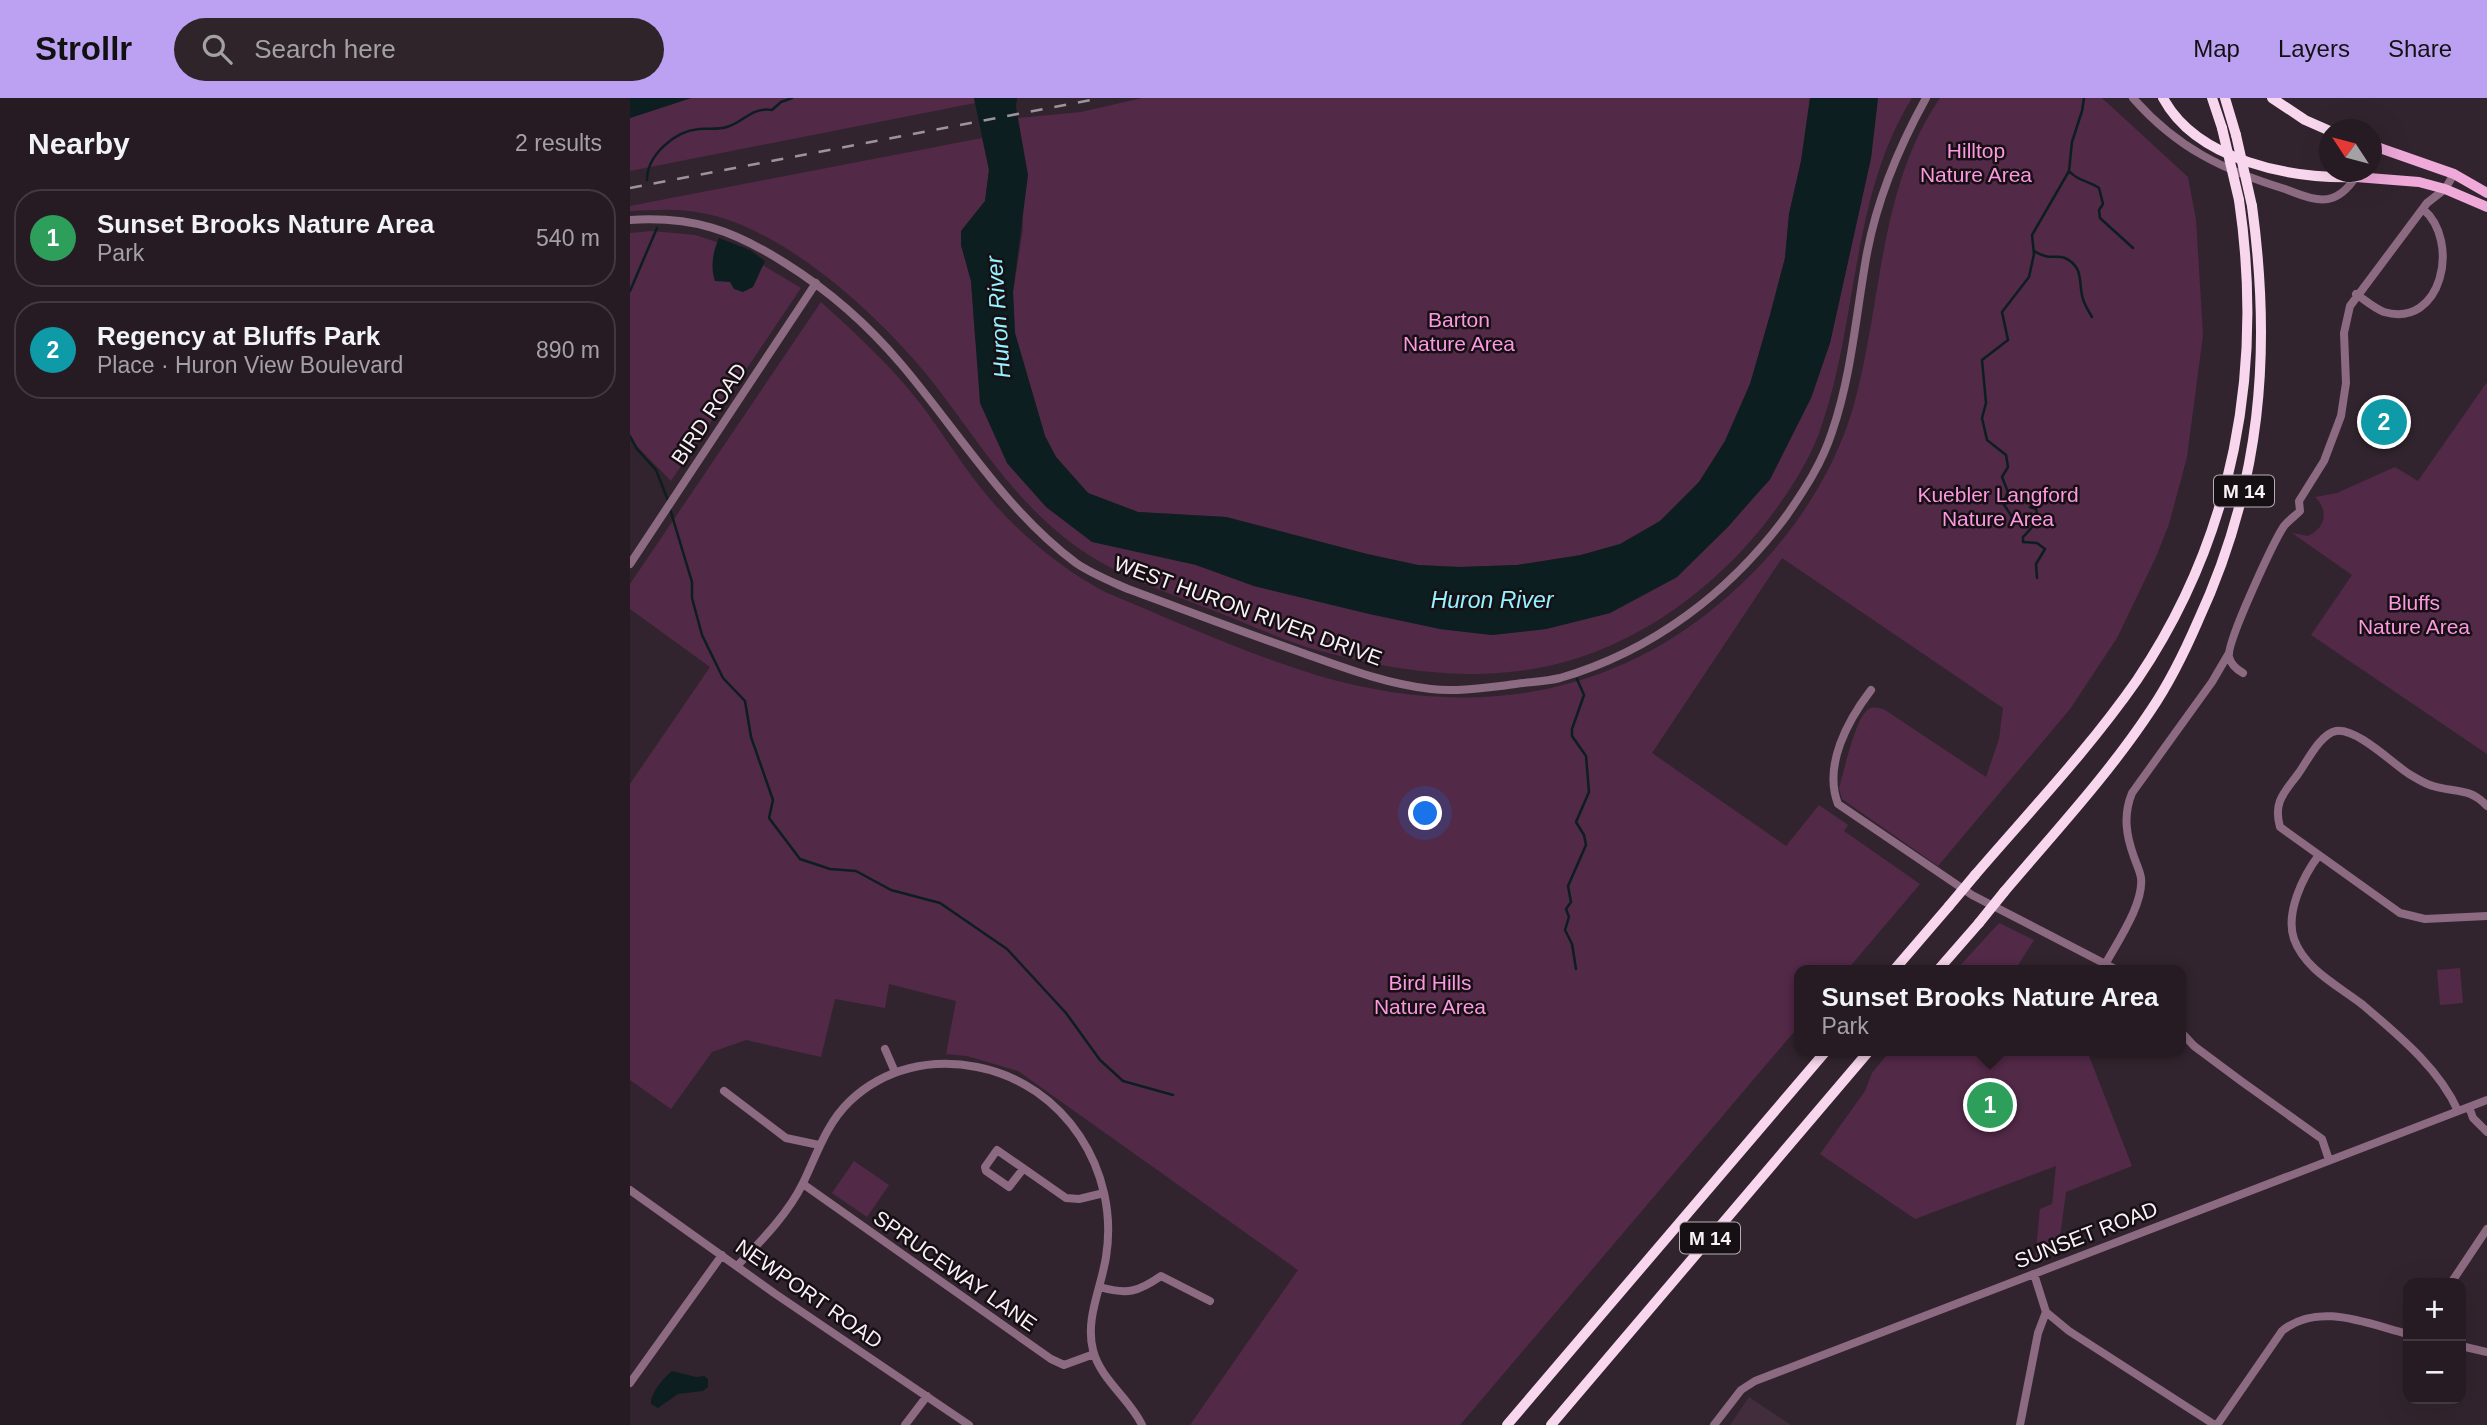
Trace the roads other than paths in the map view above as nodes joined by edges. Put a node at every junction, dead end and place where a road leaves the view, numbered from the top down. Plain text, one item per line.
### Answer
1 (1926, 98) edge
2 (2133, 98) edge
3 (2163, 98) edge
4 (2213, 98) edge
5 (2225, 98) edge
6 (2272, 98) edge
7 (2319, 126) edge
8 (2382, 150) edge
9 (2454, 174) junction
10 (2382, 177) edge
11 (2319, 178) edge
12 (2351, 182) edge
13 (2445, 189) junction
14 (2487, 193) edge
15 (2487, 207) edge
16 (2423, 209) junction
17 (630, 220) edge
18 (816, 283) junction
19 (2356, 294) junction
20 (630, 564) edge
21 (2228, 653) junction
22 (2242, 673) dead end
23 (1871, 690) dead end
24 (2487, 806) edge
25 (2319, 855) junction
26 (2487, 916) edge
27 (2106, 963) junction
28 (1898, 965) edge
29 (1942, 965) edge
30 (2109, 965) edge
31 (2186, 1037) edge
32 (885, 1049) dead end
33 (1822, 1056) edge
34 (1866, 1056) edge
35 (895, 1072) junction
36 (724, 1091) dead end
37 (2487, 1100) edge
38 (2469, 1107) junction
39 (2458, 1111) junction
40 (2487, 1132) edge
41 (819, 1145) junction
42 (2329, 1160) junction
43 (1023, 1169) junction
44 (803, 1184) junction
45 (630, 1189) edge
46 (1104, 1193) junction
47 (2487, 1229) edge
48 (722, 1255) junction
49 (737, 1266) junction
50 (2034, 1274) junction
51 (2454, 1278) edge
52 (1100, 1287) junction
53 (1210, 1301) dead end
54 (2046, 1312) junction
55 (2403, 1333) edge
56 (2466, 1347) edge
57 (2487, 1352) edge
58 (1094, 1354) junction
59 (630, 1383) edge
60 (927, 1396) junction
61 (905, 1425) edge
62 (969, 1425) edge
63 (1142, 1425) edge
64 (1507, 1425) edge
65 (1551, 1425) edge
66 (1714, 1425) edge
67 (2020, 1425) edge
68 (2216, 1425) edge

1 - 18 street, WEST HURON RIVER DRIVE
2 - 12 street
3 - 11 highway
4 - 28 highway, M 14, bridge
5 - 29 highway, M 14, bridge
6 - 7 highway
8 - 9 main road
9 - 13 street
9 - 14 main road
10 - 13 main road
13 - 15 main road
13 - 16 street
16 - 19 street
16 - 19 street
17 - 18 street, WEST HURON RIVER DRIVE
18 - 20 street, BIRD ROAD
19 - 21 street
21 - 22 street
21 - 27 street
23 - 27 street
24 - 25 street
25 - 26 street
25 - 39 street
27 - 30 street
31 - 42 street
32 - 35 street
33 - 64 highway, M 14
34 - 65 highway, M 14
35 - 41 street
35 - 46 street
36 - 41 street
37 - 38 street, SUNSET ROAD
38 - 39 street, SUNSET ROAD
38 - 40 street
39 - 42 street, SUNSET ROAD
41 - 44 street
42 - 50 street, SUNSET ROAD
43 - 43 street
43 - 46 street
44 - 49 street
44 - 58 street, SPRUCEWAY LANE
45 - 48 street, NEWPORT ROAD
46 - 52 street
47 - 51 street
48 - 49 street, NEWPORT ROAD
48 - 59 street
49 - 60 street, NEWPORT ROAD
50 - 54 street
50 - 66 street, SUNSET ROAD
52 - 53 street
52 - 58 street
54 - 67 street
54 - 68 street
55 - 68 street
56 - 57 street
58 - 63 street
60 - 61 street
60 - 62 street, NEWPORT ROAD

